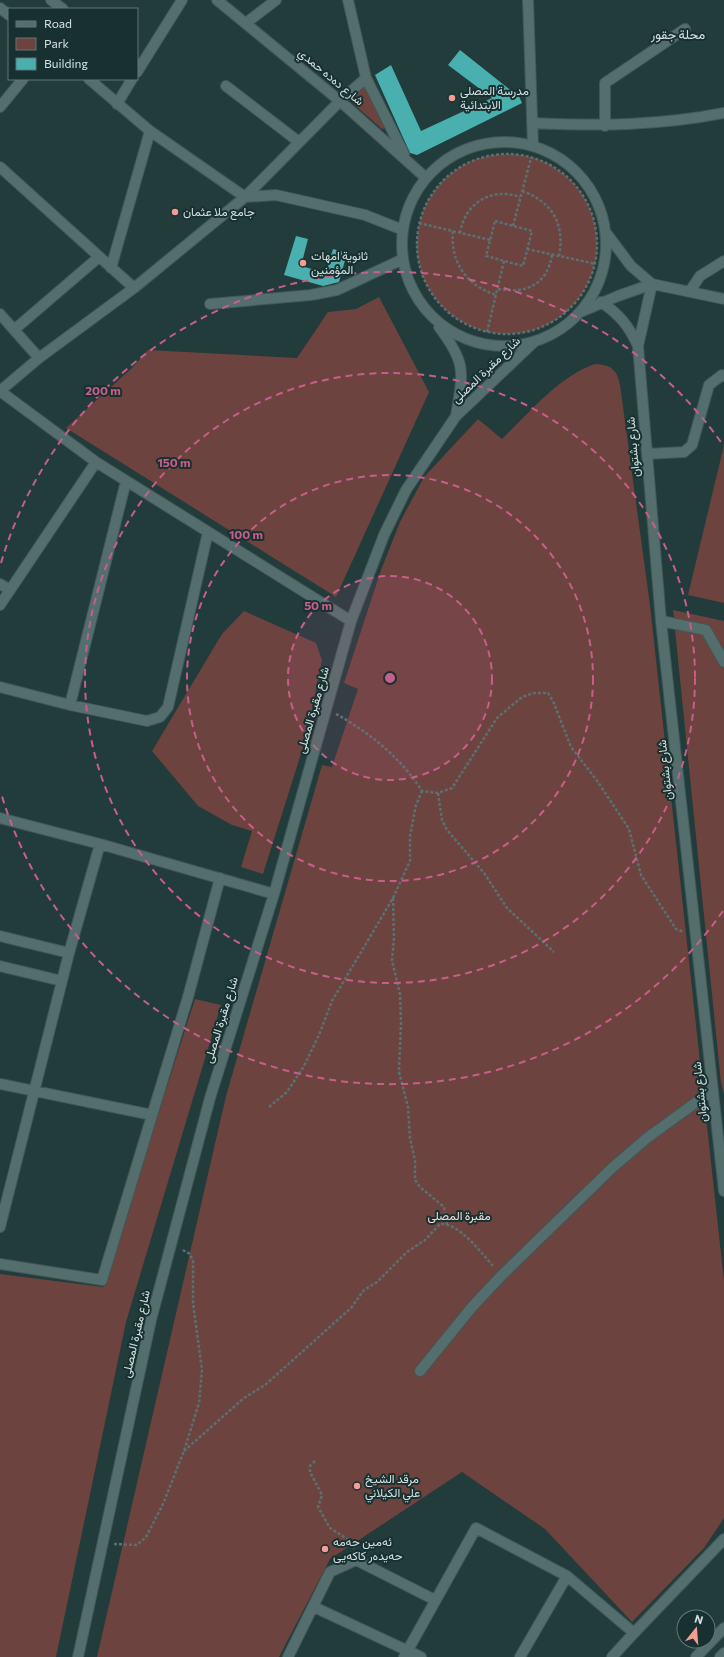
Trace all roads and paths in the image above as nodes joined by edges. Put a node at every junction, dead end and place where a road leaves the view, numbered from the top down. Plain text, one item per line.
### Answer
1 (52, 0) edge
2 (182, 0) edge
3 (216, 0) edge
4 (276, 0) edge
5 (348, 0) edge
6 (528, 0) edge
7 (0, 8) edge
8 (62, 8) edge
9 (8, 14) edge
10 (246, 23) junction
11 (685, 29) dead end
12 (138, 70) edge
13 (366, 78) junction
14 (22, 80) edge
15 (90, 80) edge
16 (131, 80) edge
17 (226, 86) dead end
18 (340, 101) junction
19 (117, 104) junction
20 (0, 106) edge
21 (724, 113) edge
22 (532, 123) junction
23 (605, 126) junction
24 (150, 131) junction
25 (298, 142) junction
26 (533, 146) junction
27 (531, 158) junction
28 (407, 160) junction
29 (0, 167) edge
30 (426, 178) junction
31 (522, 191) junction
32 (245, 197) junction
33 (520, 197) junction
34 (419, 223) junction
35 (513, 226) junction
36 (403, 230) junction
37 (453, 231) junction
38 (460, 233) junction
39 (606, 234) junction
40 (490, 240) junction
41 (527, 249) junction
42 (552, 255) junction
43 (559, 256) junction
44 (99, 257) junction
45 (403, 259) junction
46 (504, 261) junction
47 (724, 261) edge
48 (596, 264) junction
49 (112, 268) junction
50 (652, 284) junction
51 (134, 288) junction
52 (498, 289) junction
53 (690, 291) junction
54 (496, 295) junction
55 (724, 298) edge
56 (601, 302) junction
57 (210, 304) dead end
58 (428, 312) junction
59 (581, 312) junction
60 (0, 314) edge
61 (15, 329) junction
62 (487, 332) junction
63 (534, 342) junction
64 (638, 346) junction
65 (39, 358) junction
66 (724, 376) edge
67 (0, 391) edge
68 (456, 416) junction
69 (647, 454) junction
70 (96, 462) junction
71 (126, 481) junction
72 (208, 532) junction
73 (0, 584) edge
74 (10, 590) junction
75 (0, 605) edge
76 (661, 621) junction
77 (351, 622) junction
78 (724, 662) edge
79 (0, 687) edge
80 (70, 705) junction
81 (326, 709) junction
82 (422, 791) junction
83 (438, 793) junction
84 (0, 818) edge
85 (100, 844) junction
86 (220, 878) junction
87 (274, 894) junction
88 (393, 898) junction
89 (0, 936) edge
90 (696, 936) junction
91 (554, 952) dead end
92 (69, 953) junction
93 (0, 966) edge
94 (62, 981) junction
95 (0, 1084) edge
96 (713, 1090) junction
97 (33, 1091) junction
98 (270, 1107) dead end
99 (152, 1115) junction
100 (724, 1191) edge
101 (447, 1224) junction
102 (0, 1228) edge
103 (171, 1246) junction
104 (0, 1264) edge
105 (502, 1275) junction
106 (420, 1371) dead end
107 (184, 1451) junction
108 (315, 1461) dead end
109 (724, 1539) edge
110 (103, 1542) junction
111 (356, 1560) junction
112 (567, 1576) junction
113 (435, 1600) junction
114 (314, 1607) junction
115 (724, 1628) edge
116 (634, 1633) junction
117 (724, 1653) edge
118 (405, 1654) edge
119 (78, 1657) edge
120 (288, 1657) edge
121 (421, 1657) edge
122 (520, 1657) edge
123 (612, 1657) edge
124 (696, 1657) edge
125 (720, 1657) edge

1 - 8 street
2 - 12 street
3 - 10 street, شارع دەدە حمدي
4 - 10 street
5 - 13 street
6 - 22 street
7 - 9 street
10 - 18 street, شارع دەدە حمدي
11 - 23 street
13 - 18 street
13 - 28 street
14 - 20 street
15 - 19 street
16 - 19 street
17 - 25 street
18 - 25 street
18 - 28 street, شارع دەدە حمدي
19 - 24 street
21 - 23 street
22 - 23 street
22 - 26 street
24 - 32 street
24 - 49 street
25 - 32 street
26 - 30 street
26 - 39 street
27 - 31 path
27 - 34 path
27 - 48 path
28 - 30 street, شارع دەدە حمدي
29 - 44 street
30 - 36 street
31 - 33 path
31 - 43 path
32 - 36 street
32 - 51 street
33 - 35 path
33 - 38 path
34 - 37 path
34 - 62 path
35 - 40 path
35 - 41 path
36 - 45 street
37 - 38 path
37 - 54 path
38 - 40 path
39 - 50 street
39 - 59 street
40 - 46 path
41 - 42 path
41 - 46 path
42 - 43 path
42 - 52 path
43 - 48 path
44 - 49 street
44 - 61 street
45 - 57 street
45 - 58 street
46 - 52 path
47 - 53 street
48 - 62 path
49 - 51 street
50 - 53 street
50 - 56 street
50 - 64 street, شارع بشتوان
51 - 65 street
52 - 54 path
53 - 55 street
54 - 62 path
56 - 59 street
56 - 64 street, شارع بشتوان
58 - 63 street
58 - 68 street, شارع مقبرة المصلى
59 - 63 street
60 - 61 street
61 - 65 street
63 - 68 street, شارع مقبرة المصلى
64 - 69 street, شارع بشتوان
65 - 67 street
66 - 69 street
67 - 70 street
68 - 77 street, شارع مقبرة المصلى
69 - 76 street, شارع بشتوان
70 - 71 street
70 - 74 street
71 - 72 street
71 - 80 street
72 - 77 street
72 - 80 street
73 - 74 street
74 - 75 street
76 - 78 street
76 - 90 street, شارع بشتوان
77 - 81 street, شارع مقبرة المصلى
79 - 80 street
81 - 82 path
81 - 87 street, شارع مقبرة المصلى
82 - 83 path
82 - 88 path
83 - 90 path
83 - 91 path
84 - 85 street
85 - 86 street
85 - 92 street
86 - 87 street
86 - 99 street
87 - 103 street, شارع مقبرة المصلى
88 - 98 path
88 - 101 path
89 - 92 street
90 - 96 street, شارع بشتوان
92 - 94 street
93 - 94 street
94 - 97 street
95 - 97 street
96 - 100 street, شارع بشتوان
96 - 105 street
97 - 99 street
97 - 102 street
99 - 104 street
101 - 105 path
101 - 107 path
103 - 107 path
103 - 110 street, شارع مقبرة المصلى
105 - 106 street
107 - 110 path
108 - 111 path
109 - 116 street
110 - 119 street, شارع مقبرة المصلى
111 - 113 street
111 - 114 street
112 - 113 street
112 - 116 street
112 - 122 street
113 - 118 street
114 - 118 street
114 - 120 street
115 - 124 street
116 - 123 street
117 - 125 street
118 - 121 street

